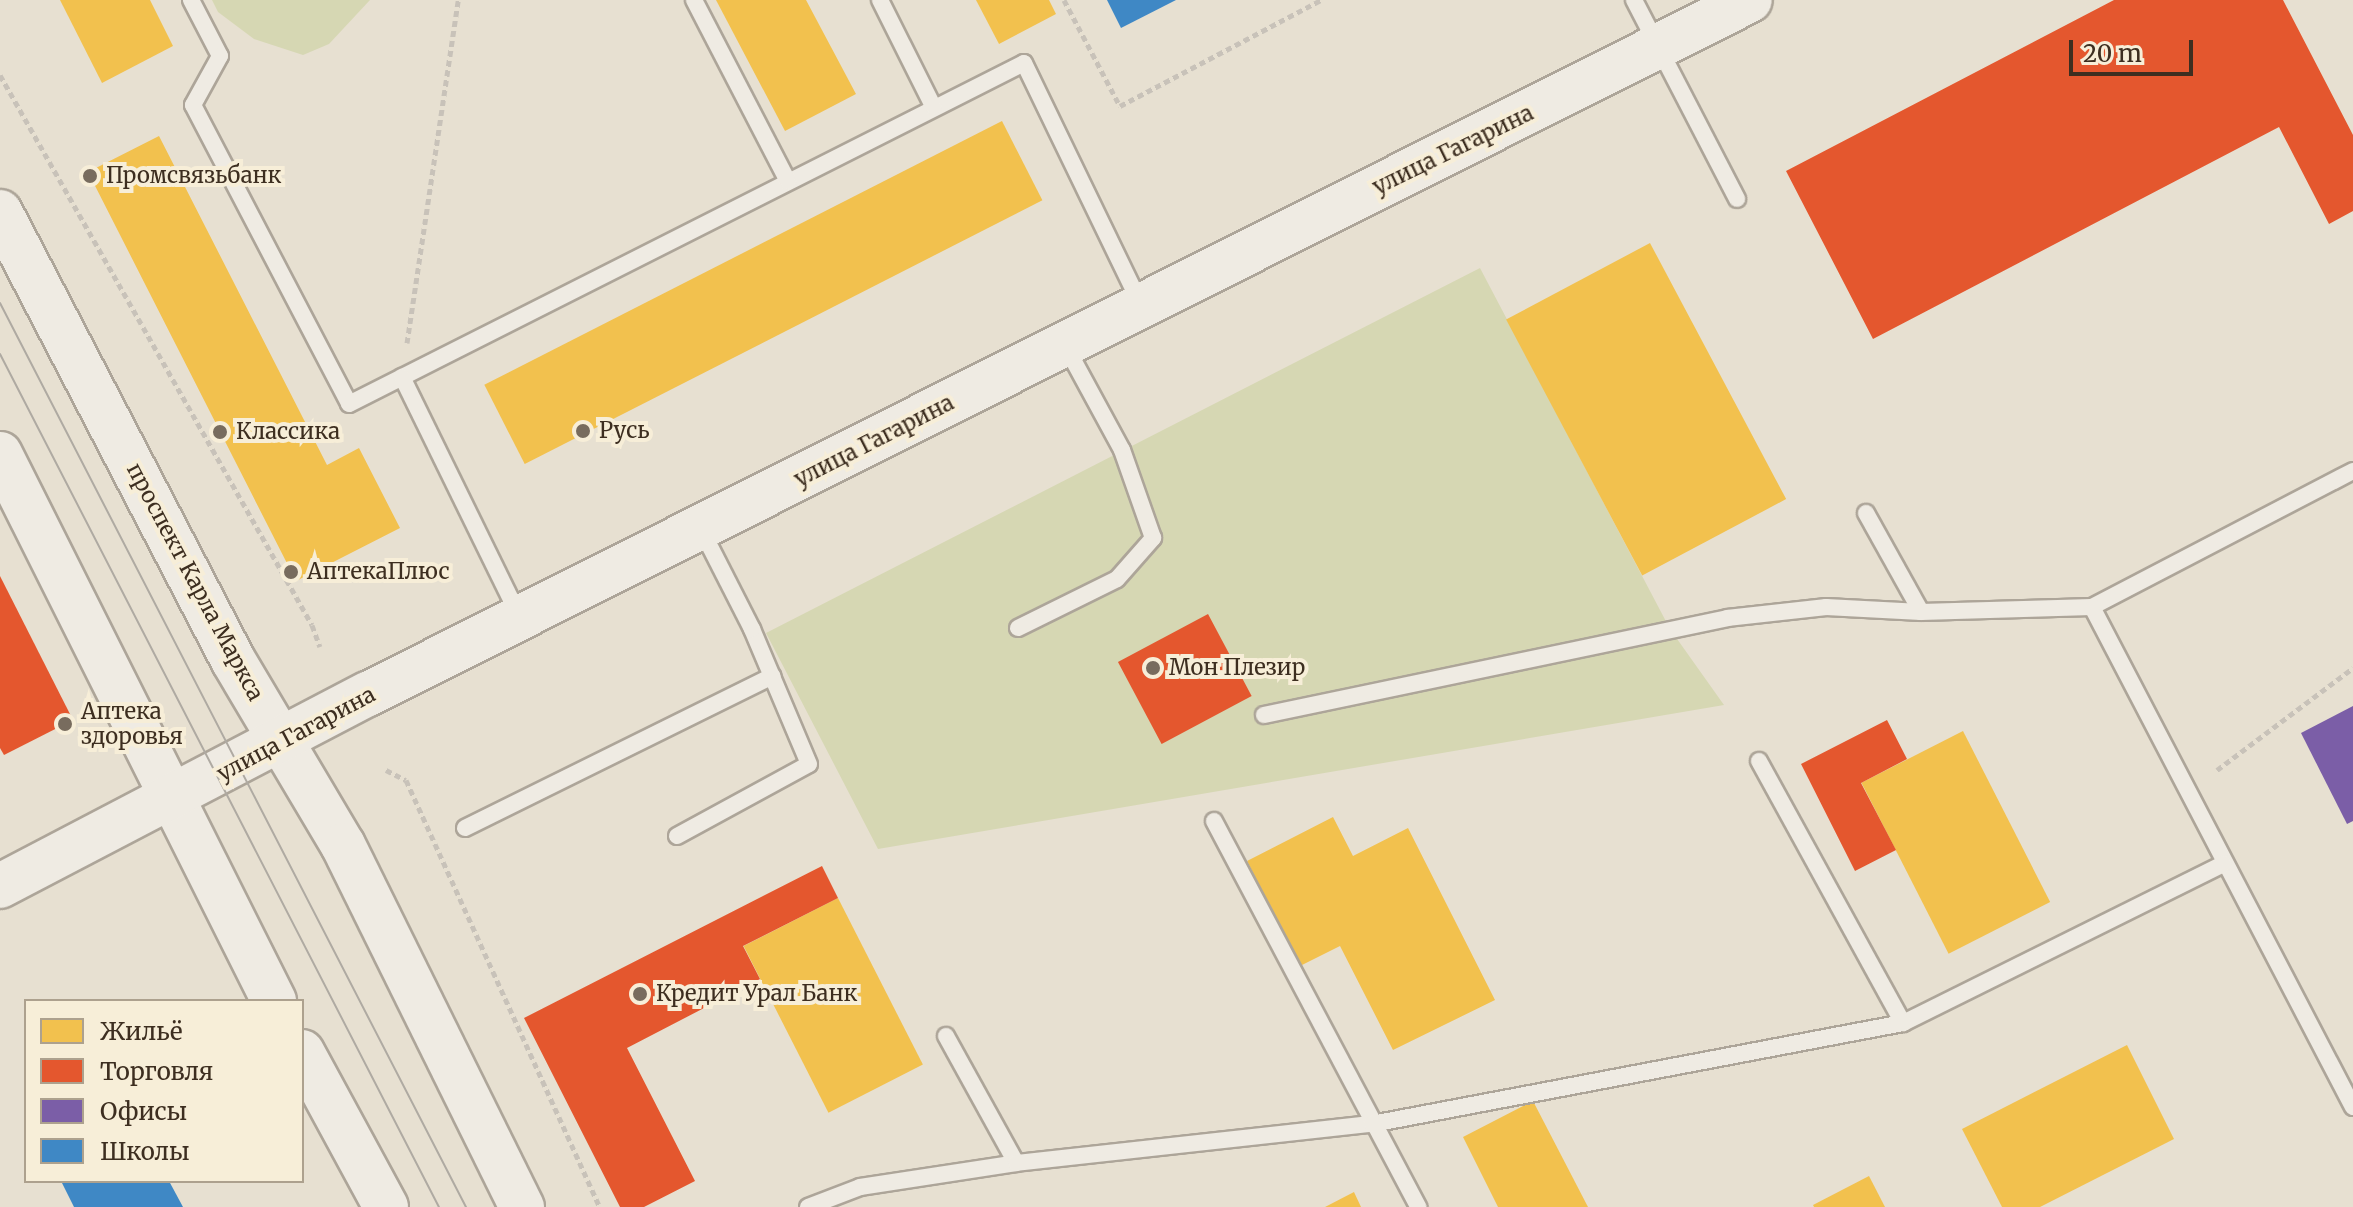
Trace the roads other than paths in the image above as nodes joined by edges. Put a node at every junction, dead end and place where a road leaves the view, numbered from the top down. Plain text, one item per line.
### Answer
1 (191, 0) edge
2 (694, 0) edge
3 (880, 0) edge
4 (1634, 0) edge
5 (1750, 0) edge
6 (1658, 47) junction
7 (933, 106) junction
8 (788, 181) junction
9 (1737, 199) dead end
10 (0, 212) edge
11 (1142, 306) junction
12 (1065, 344) junction
13 (402, 377) junction
14 (2353, 471) edge
15 (6, 482) edge
16 (1866, 513) dead end
17 (701, 528) junction
18 (2092, 607) junction
19 (1921, 612) junction
20 (520, 618) junction
21 (1018, 628) dead end
22 (773, 676) junction
23 (1264, 715) dead end
24 (282, 741) junction
25 (1759, 761) dead end
26 (172, 800) junction
27 (1214, 821) dead end
28 (465, 828) dead end
29 (677, 836) dead end
30 (2224, 864) junction
31 (0, 886) edge
32 (273, 999) edge
33 (1903, 1023) junction
34 (946, 1036) dead end
35 (304, 1056) edge
36 (2353, 1107) edge
37 (1372, 1124) junction
38 (1016, 1163) junction
39 (386, 1207) edge
40 (522, 1207) edge
41 (808, 1207) edge
42 (1418, 1207) edge

1 - 13 lane
2 - 8 lane
3 - 7 lane
4 - 6 lane
5 - 6 main road, улица Гагарина
6 - 9 lane
6 - 11 main road, улица Гагарина
7 - 8 lane
7 - 11 lane
8 - 13 lane
10 - 24 main road, проспект Карла Маркса
11 - 12 main road, улица Гагарина
12 - 17 main road, улица Гагарина
12 - 21 lane
13 - 20 lane
14 - 18 lane
15 - 26 main road
16 - 19 lane
17 - 20 main road, улица Гагарина
17 - 22 lane
18 - 19 lane
18 - 30 lane
19 - 23 lane
20 - 24 main road, улица Гагарина
22 - 28 lane
22 - 29 lane
24 - 26 main road, улица Гагарина
24 - 40 main road, проспект Карла Маркса
25 - 33 lane
26 - 31 main road, улица Гагарина
26 - 32 main road
27 - 37 lane
30 - 33 lane
30 - 36 lane
33 - 37 lane
34 - 38 lane
35 - 39 main road
37 - 38 lane
37 - 42 lane
38 - 41 lane

